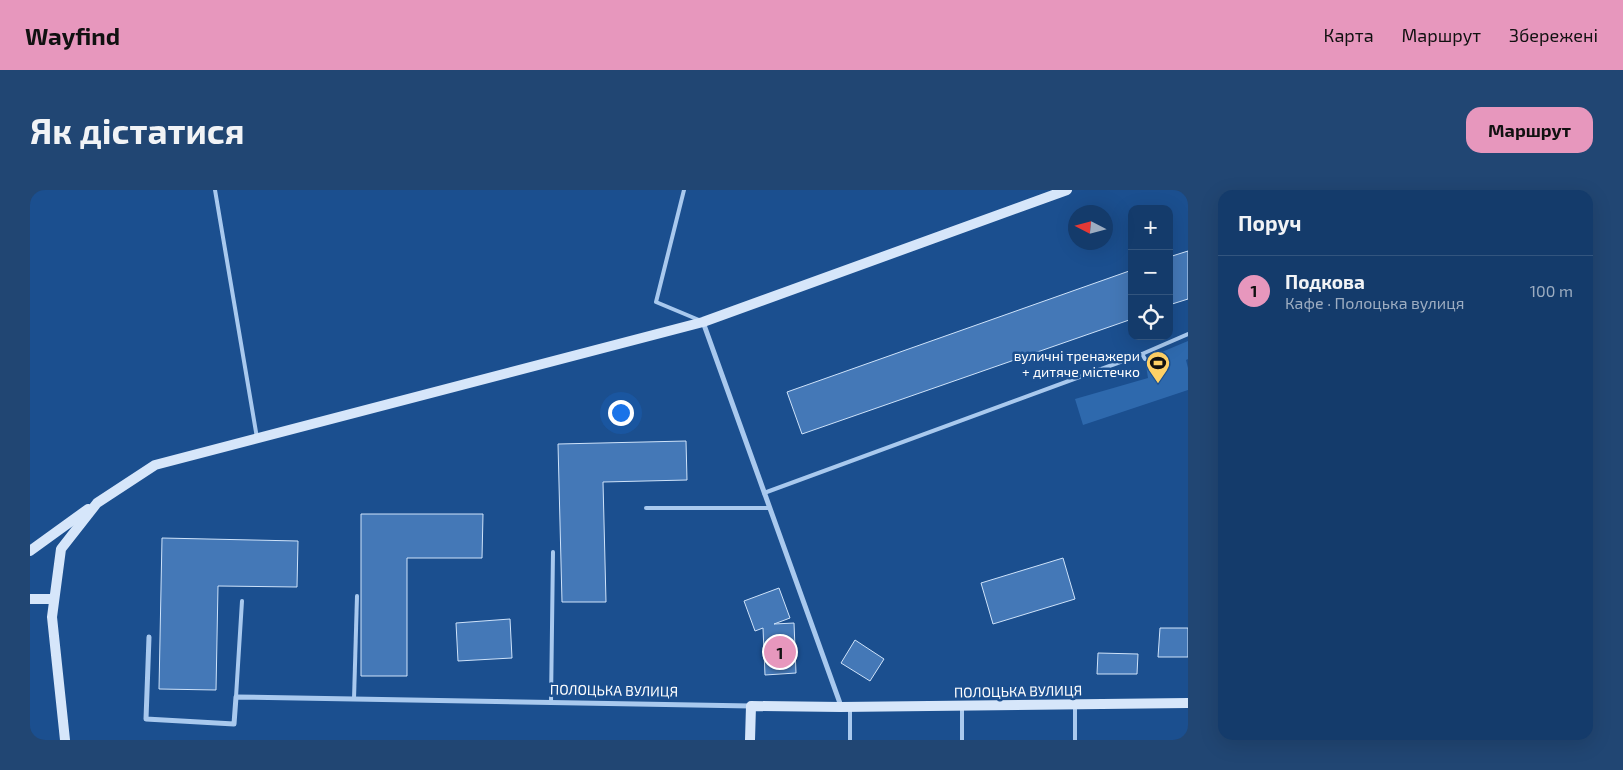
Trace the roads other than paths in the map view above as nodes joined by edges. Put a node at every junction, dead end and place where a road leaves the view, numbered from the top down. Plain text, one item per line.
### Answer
1 (215, 190) edge
2 (684, 190) edge
3 (1067, 190) edge
4 (703, 322) junction
5 (1188, 334) edge
6 (1142, 354) junction
7 (1144, 359) dead end
8 (257, 438) junction
9 (764, 493) junction
10 (97, 503) junction
11 (646, 508) dead end
12 (769, 508) junction
13 (30, 551) edge
14 (553, 552) dead end
15 (357, 596) dead end
16 (54, 599) junction
17 (30, 600) edge
18 (242, 601) dead end
19 (149, 638) dead end
20 (236, 697) junction
21 (354, 699) junction
22 (551, 702) junction
23 (1188, 703) edge
24 (1075, 704) junction
25 (751, 706) junction
26 (962, 706) junction
27 (846, 707) junction
28 (65, 740) edge
29 (750, 740) edge
30 (850, 740) edge
31 (962, 740) edge
32 (1075, 740) edge

1 - 8 lane
2 - 4 lane
3 - 4 street
4 - 8 street
4 - 9 street
5 - 6 lane
6 - 7 lane
6 - 9 lane
8 - 10 street
9 - 12 street
10 - 13 street
10 - 16 street
11 - 12 lane
12 - 27 street
14 - 22 lane
15 - 21 lane
16 - 17 street
16 - 28 street
18 - 20 lane
19 - 20 street
20 - 21 street, ПОЛОЦЬКА ВУЛИЦЯ
21 - 22 street, ПОЛОЦЬКА ВУЛИЦЯ
22 - 25 street, ПОЛОЦЬКА ВУЛИЦЯ
23 - 24 street, ПОЛОЦЬКА ВУЛИЦЯ
24 - 26 street, ПОЛОЦЬКА ВУЛИЦЯ
24 - 32 lane
25 - 27 street, ПОЛОЦЬКА ВУЛИЦЯ
25 - 29 street
26 - 27 street, ПОЛОЦЬКА ВУЛИЦЯ
26 - 31 lane
27 - 30 lane

